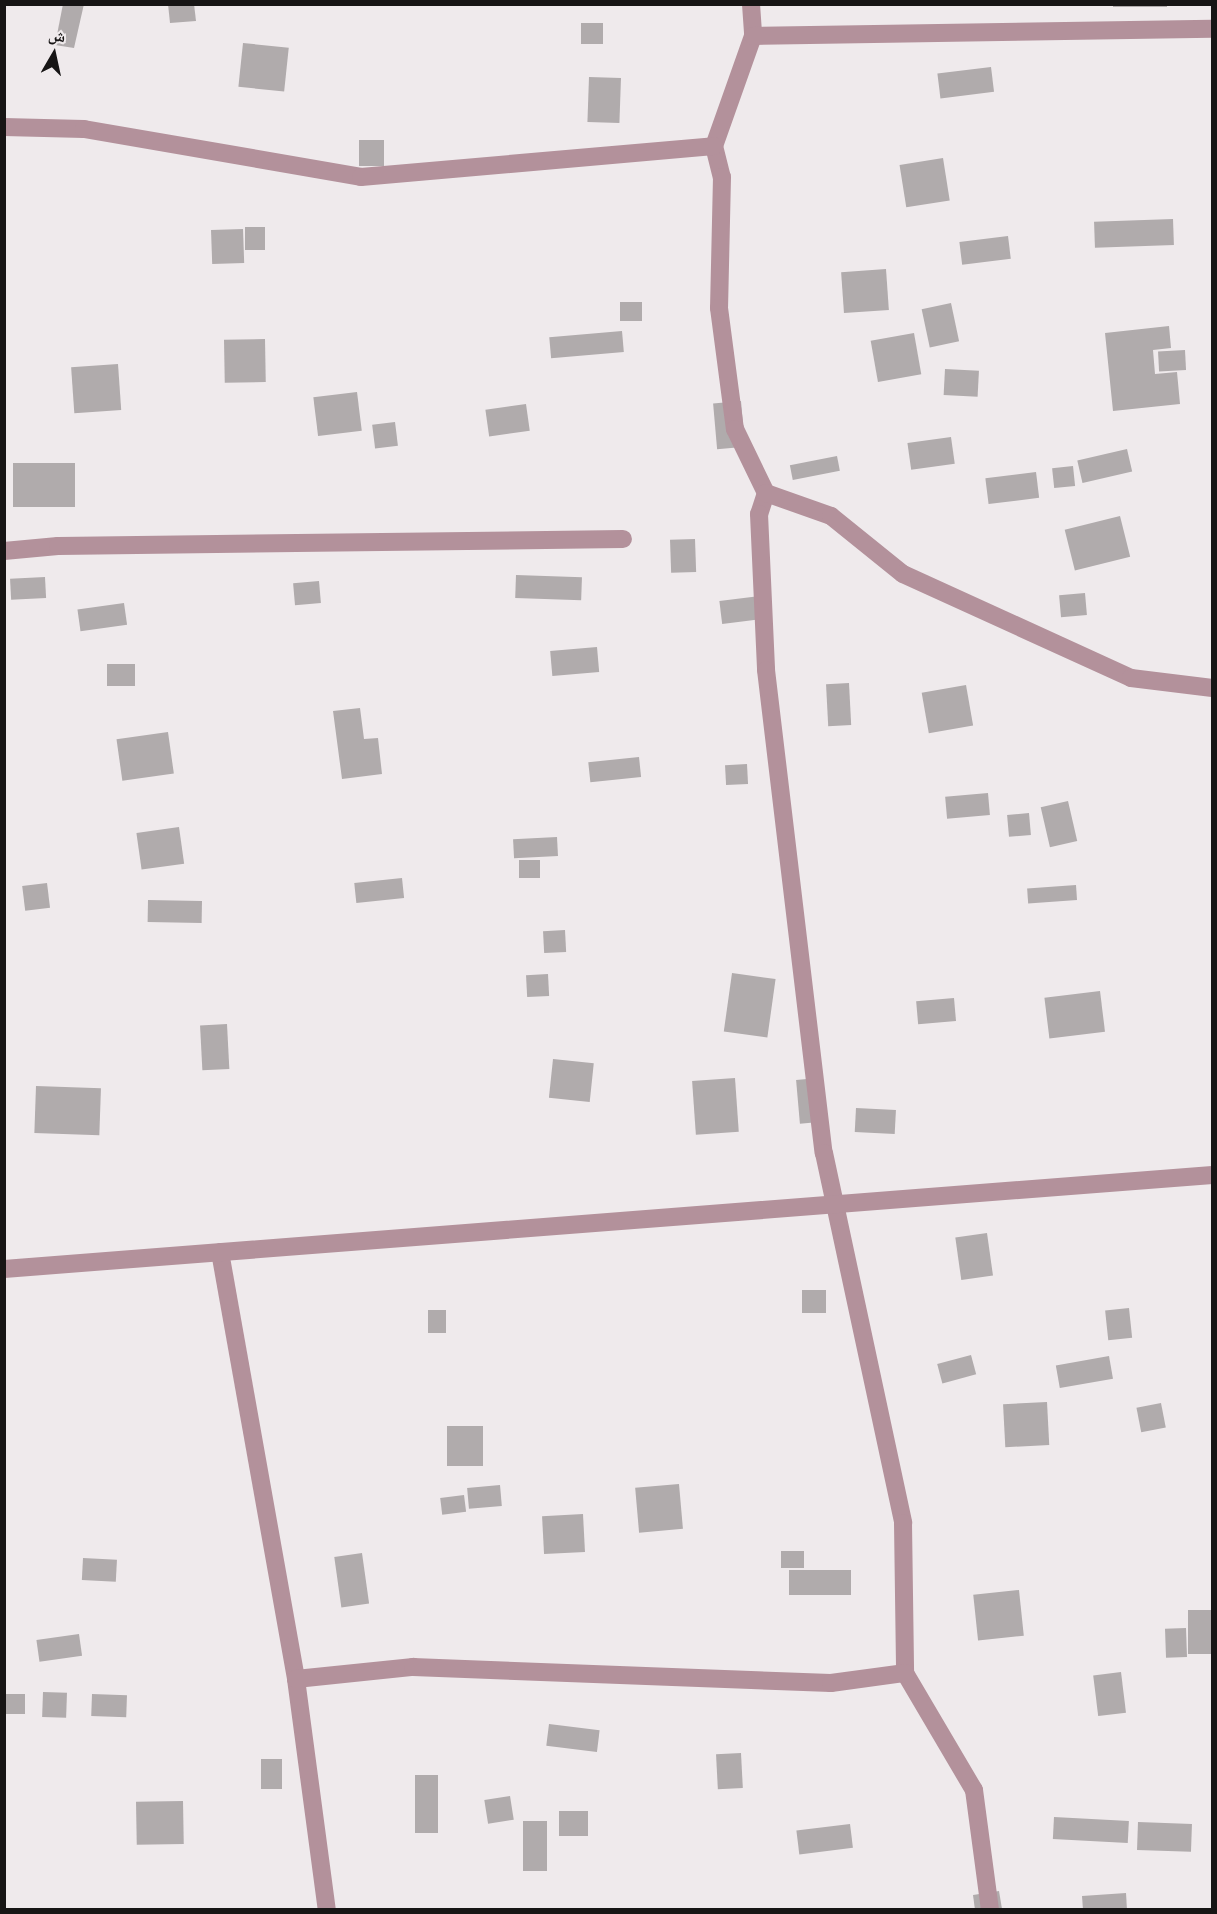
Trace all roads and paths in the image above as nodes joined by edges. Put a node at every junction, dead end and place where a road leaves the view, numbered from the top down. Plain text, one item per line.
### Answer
1 (751, 4) edge
2 (1212, 29) edge
3 (753, 36) junction
4 (4, 127) edge
5 (714, 146) junction
6 (766, 493) junction
7 (623, 539) dead end
8 (4, 551) edge
9 (1212, 688) edge
10 (1212, 1175) edge
11 (837, 1204) junction
12 (220, 1252) junction
13 (4, 1269) edge
14 (904, 1673) junction
15 (296, 1679) junction
16 (327, 1910) edge
17 (990, 1910) edge

1 - 3 street
2 - 3 street
3 - 5 street
4 - 5 street
5 - 6 street
6 - 9 street
6 - 11 street
7 - 8 street
10 - 11 street
11 - 12 street
11 - 14 street
12 - 13 street
12 - 15 street
14 - 15 street
14 - 17 street
15 - 16 street

